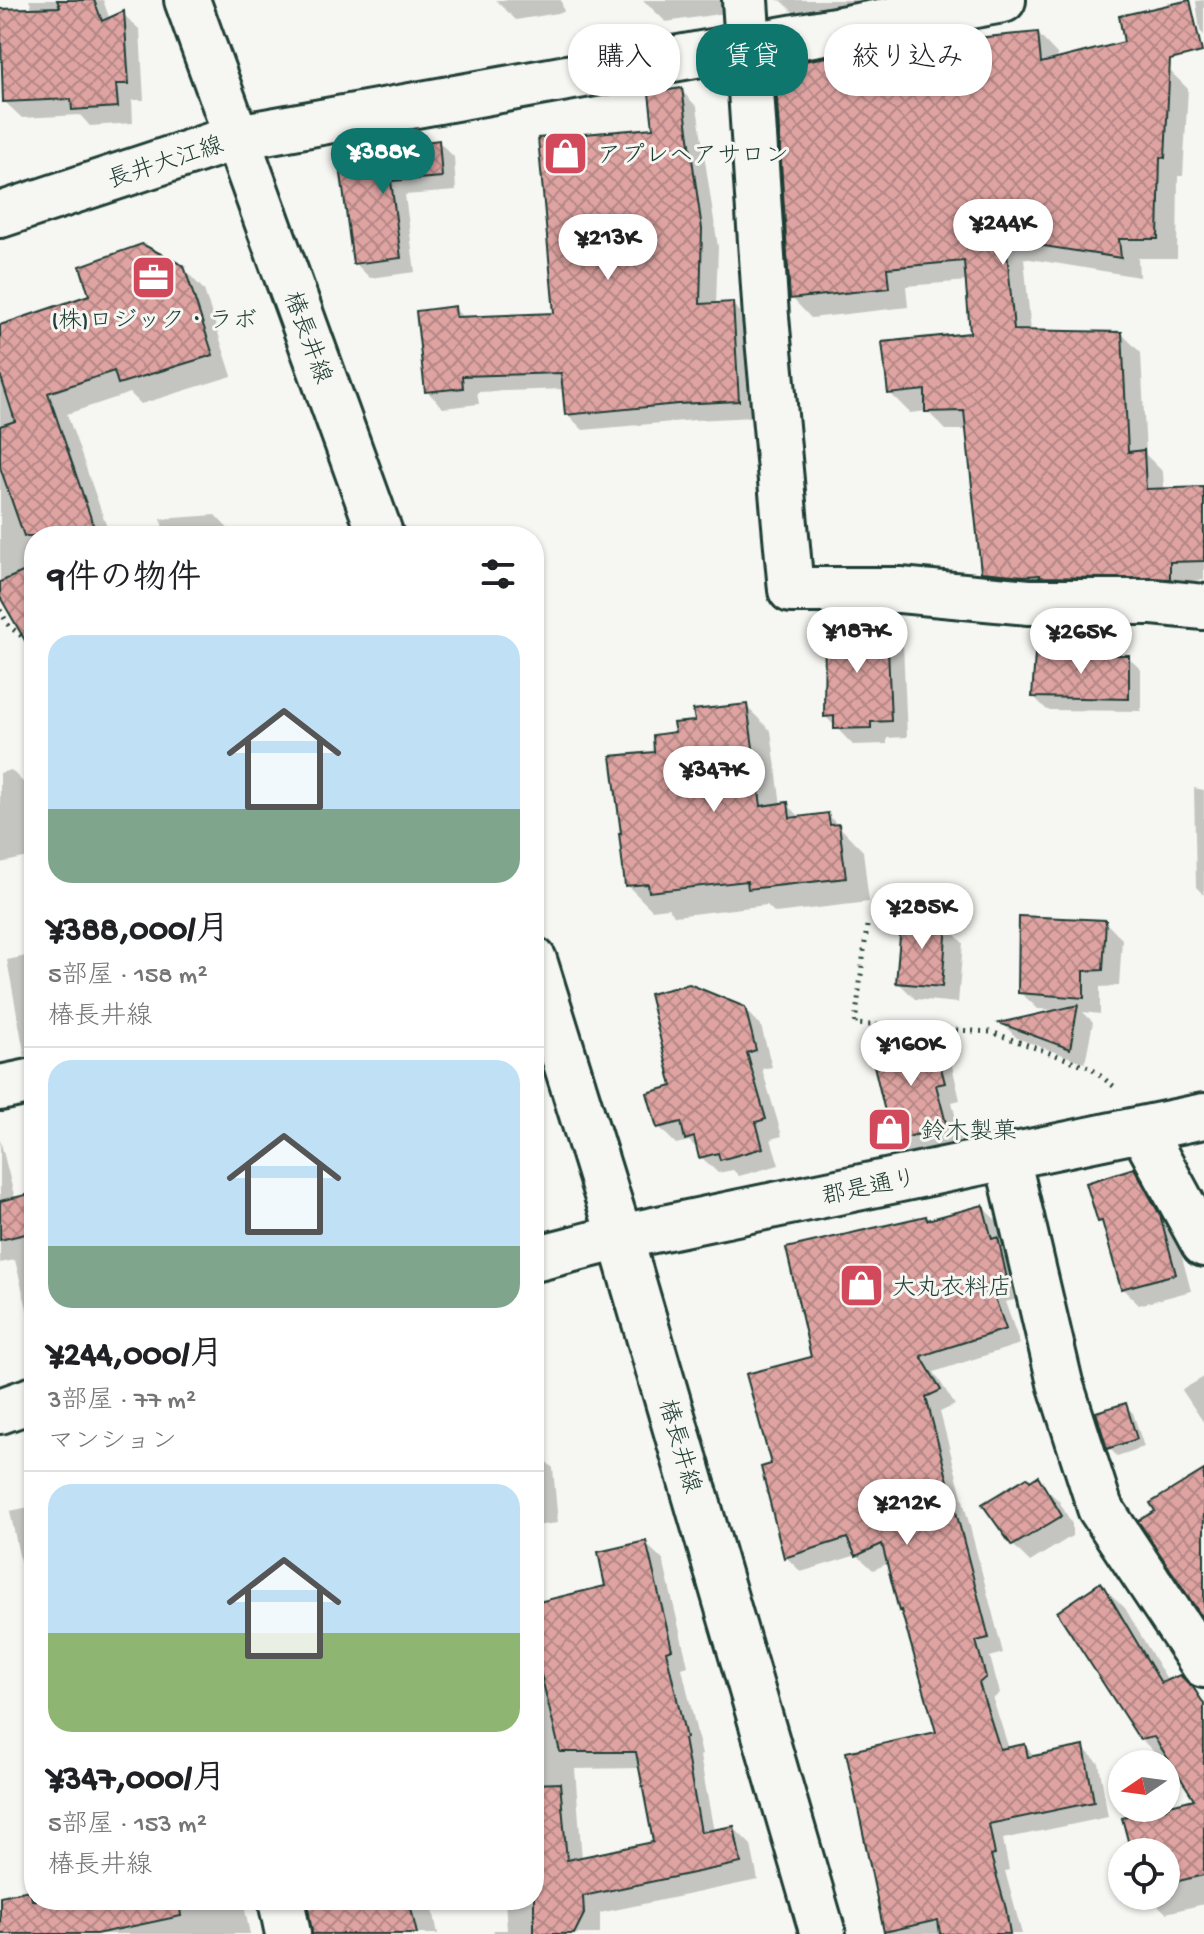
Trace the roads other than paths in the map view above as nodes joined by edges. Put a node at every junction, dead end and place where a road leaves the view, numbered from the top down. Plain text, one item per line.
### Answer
1 (187, 0) edge
2 (745, 0) edge
3 (1003, 0) edge
4 (747, 24) edge
5 (808, 34) edge
6 (696, 53) edge
7 (751, 96) edge
8 (237, 137) junction
9 (0, 215) edge
10 (377, 526) edge
11 (1204, 607) edge
12 (544, 988) edge
13 (24, 1083) edge
14 (0, 1088) edge
15 (1170, 1124) edge
16 (1007, 1157) junction
17 (620, 1237) junction
18 (1204, 1244) edge
19 (544, 1256) edge
20 (24, 1403) edge
21 (0, 1411) edge
22 (1204, 1665) edge
23 (283, 1910) edge
24 (288, 1934) edge
25 (823, 1934) edge

1 - 8 main road, 長井大江線
2 - 4 main road
3 - 5 main road
6 - 8 main road
7 - 11 main road
8 - 9 main road, 長井大江線
8 - 10 main road, 椿長井線
12 - 17 main road, 椿長井線
13 - 14 main road
15 - 16 main road, 郡是通り
15 - 18 main road
16 - 17 main road, 郡是通り
16 - 22 main road
17 - 19 main road, 郡是通り
17 - 25 main road, 椿長井線
20 - 21 main road
23 - 24 main road

